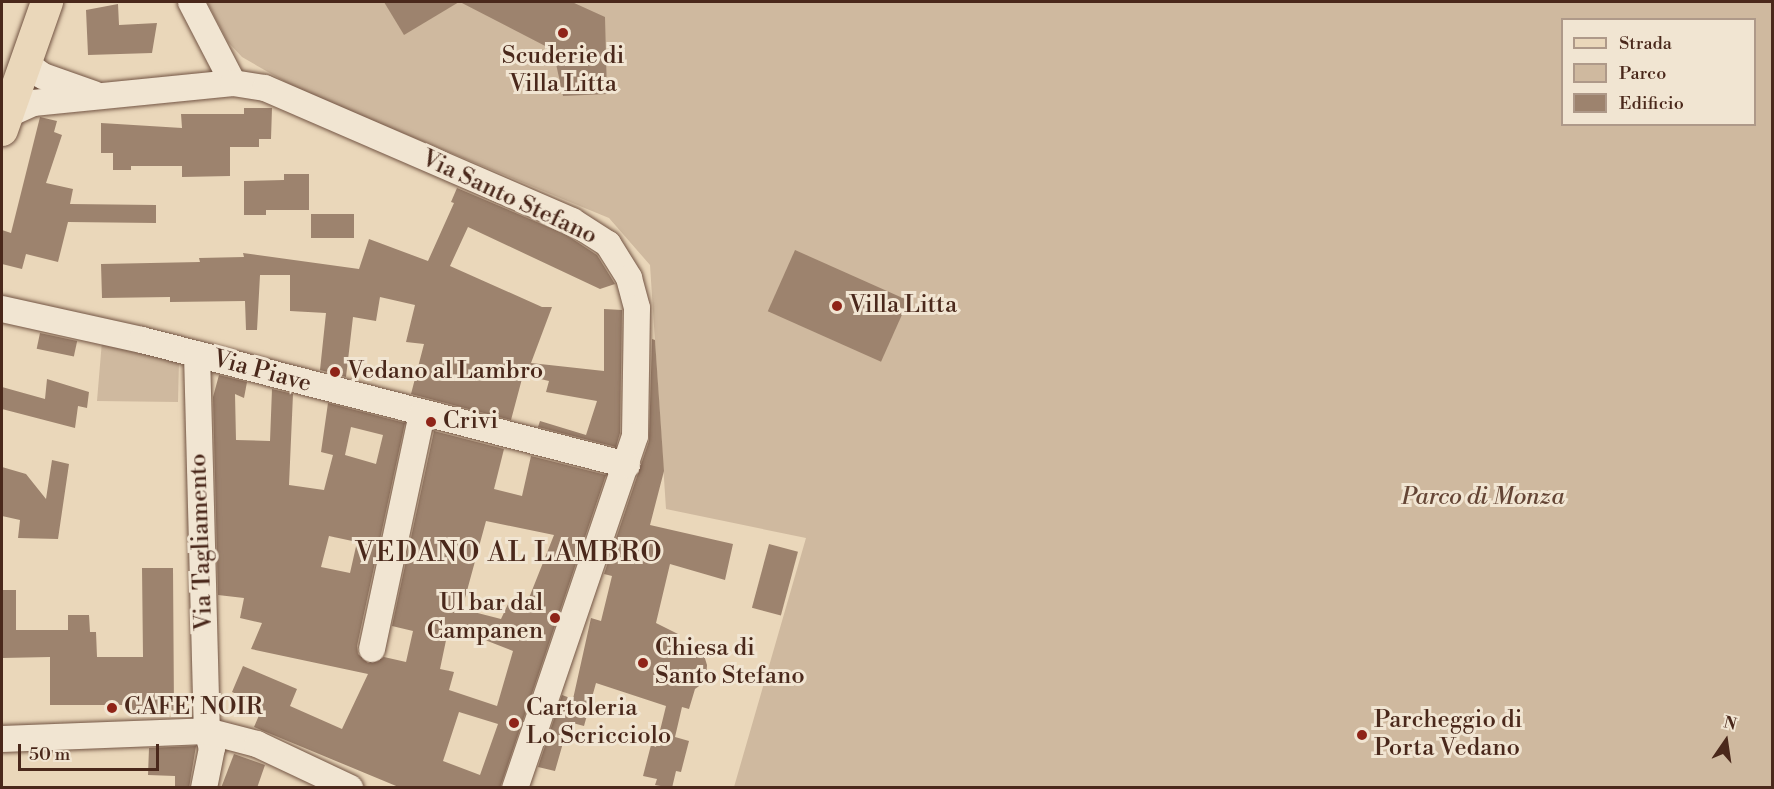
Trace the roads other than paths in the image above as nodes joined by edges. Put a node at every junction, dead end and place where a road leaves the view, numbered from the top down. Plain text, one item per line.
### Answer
1 (47, 2) edge
2 (190, 2) edge
3 (25, 63) junction
4 (233, 82) junction
5 (100, 96) junction
6 (3, 121) edge
7 (2, 309) edge
8 (197, 354) junction
9 (422, 414) junction
10 (627, 465) junction
11 (372, 649) dead end
12 (207, 730) junction
13 (2, 739) edge
14 (204, 788) edge
15 (350, 788) edge
16 (515, 788) edge

1 - 3 main road
2 - 4 street
3 - 5 street
3 - 6 main road
4 - 5 street, Via Santo Stefano
4 - 10 street, Via Santo Stefano
5 - 6 street, Via Santo Stefano
7 - 8 street, Via Piave
8 - 9 street, Via Piave
8 - 12 street, Via Tagliamento
9 - 10 street, Via Piave
9 - 11 street
10 - 16 street, Via Santo Stefano
12 - 13 street
12 - 14 street, Via Tagliamento
12 - 15 street

